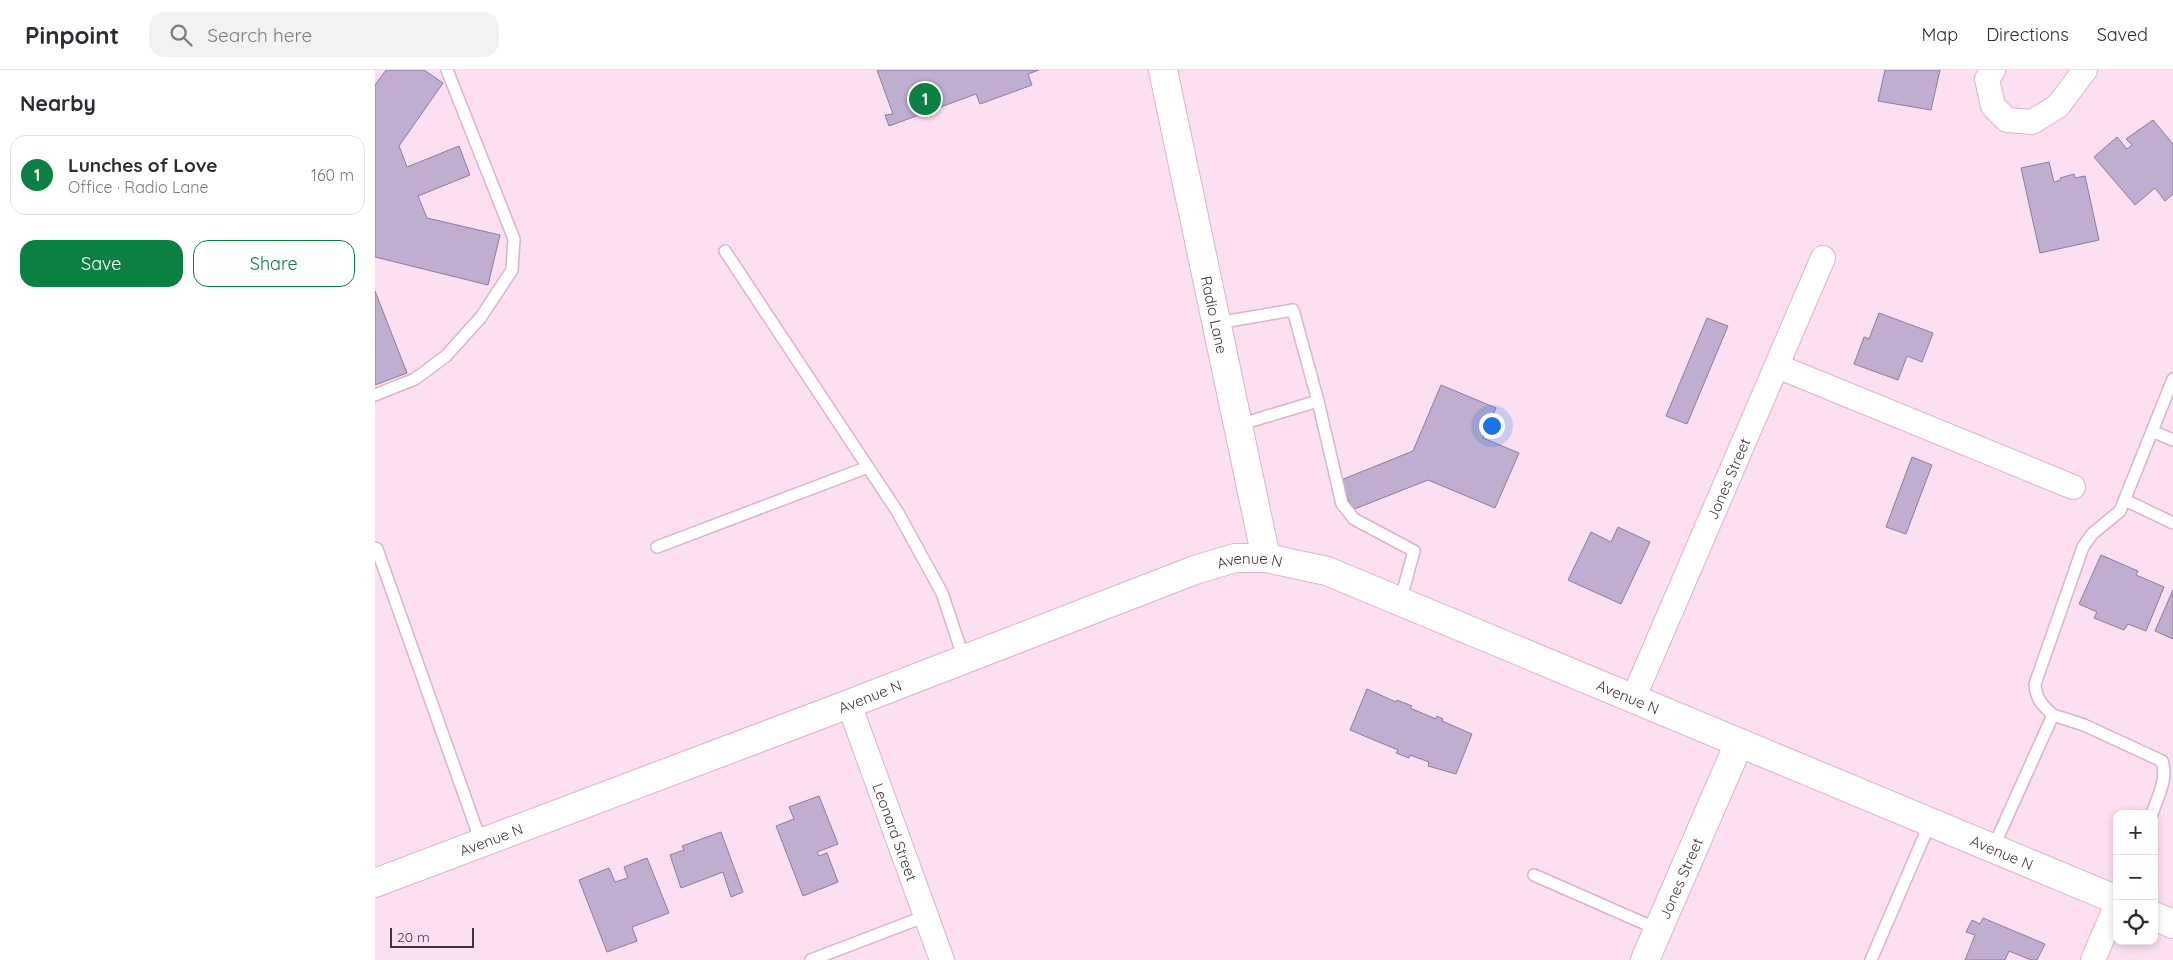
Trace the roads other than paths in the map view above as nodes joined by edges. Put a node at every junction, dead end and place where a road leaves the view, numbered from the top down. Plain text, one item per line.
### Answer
1 (447, 70) edge
2 (1163, 70) edge
3 (1993, 70) edge
4 (2085, 70) edge
5 (725, 251) dead end
6 (1823, 258) dead end
7 (1217, 323) junction
8 (1777, 366) junction
9 (2173, 379) edge
10 (375, 395) edge
11 (1318, 401) junction
12 (1238, 425) junction
13 (2152, 431) junction
14 (2173, 440) edge
15 (868, 467) junction
16 (2073, 487) dead end
17 (2125, 500) junction
18 (2173, 523) edge
19 (657, 547) dead end
20 (375, 548) edge
21 (1266, 558) junction
22 (1400, 602) junction
23 (964, 659) junction
24 (1633, 699) junction
25 (849, 704) junction
26 (2053, 714) junction
27 (1739, 743) junction
28 (2152, 810) edge
29 (1931, 823) junction
30 (481, 843) junction
31 (1993, 848) junction
32 (1534, 875) dead end
33 (375, 883) edge
34 (2113, 900) edge
35 (2113, 912) edge
36 (926, 916) junction
37 (2158, 918) edge
38 (2173, 924) edge
39 (1657, 929) junction
40 (811, 960) edge
41 (942, 960) edge
42 (1645, 960) edge
43 (1871, 960) edge
44 (2093, 960) edge

1 - 10 lane
2 - 7 street, Radio Lane
3 - 4 street
5 - 15 lane
6 - 8 street, Jones Street
7 - 11 lane
7 - 12 street, Radio Lane
8 - 16 street
8 - 24 street, Jones Street
9 - 13 lane
11 - 12 lane
11 - 22 lane
12 - 21 street, Radio Lane
13 - 14 lane
13 - 17 lane
15 - 19 lane
15 - 23 lane
17 - 18 lane
17 - 26 lane
20 - 30 lane
21 - 22 street, Avenue N
21 - 23 street, Avenue N
22 - 24 street, Avenue N
23 - 25 street, Avenue N
24 - 27 street, Avenue N
25 - 30 street, Avenue N
25 - 36 street, Leonard Street
26 - 28 lane
26 - 31 lane
27 - 29 street, Avenue N
27 - 39 street, Jones Street
29 - 31 street, Avenue N
29 - 43 lane
30 - 33 street, Avenue N
31 - 34 street, Avenue N
32 - 39 lane
35 - 44 street
36 - 40 lane
36 - 41 street, Leonard Street
37 - 38 street
39 - 42 street, Jones Street

